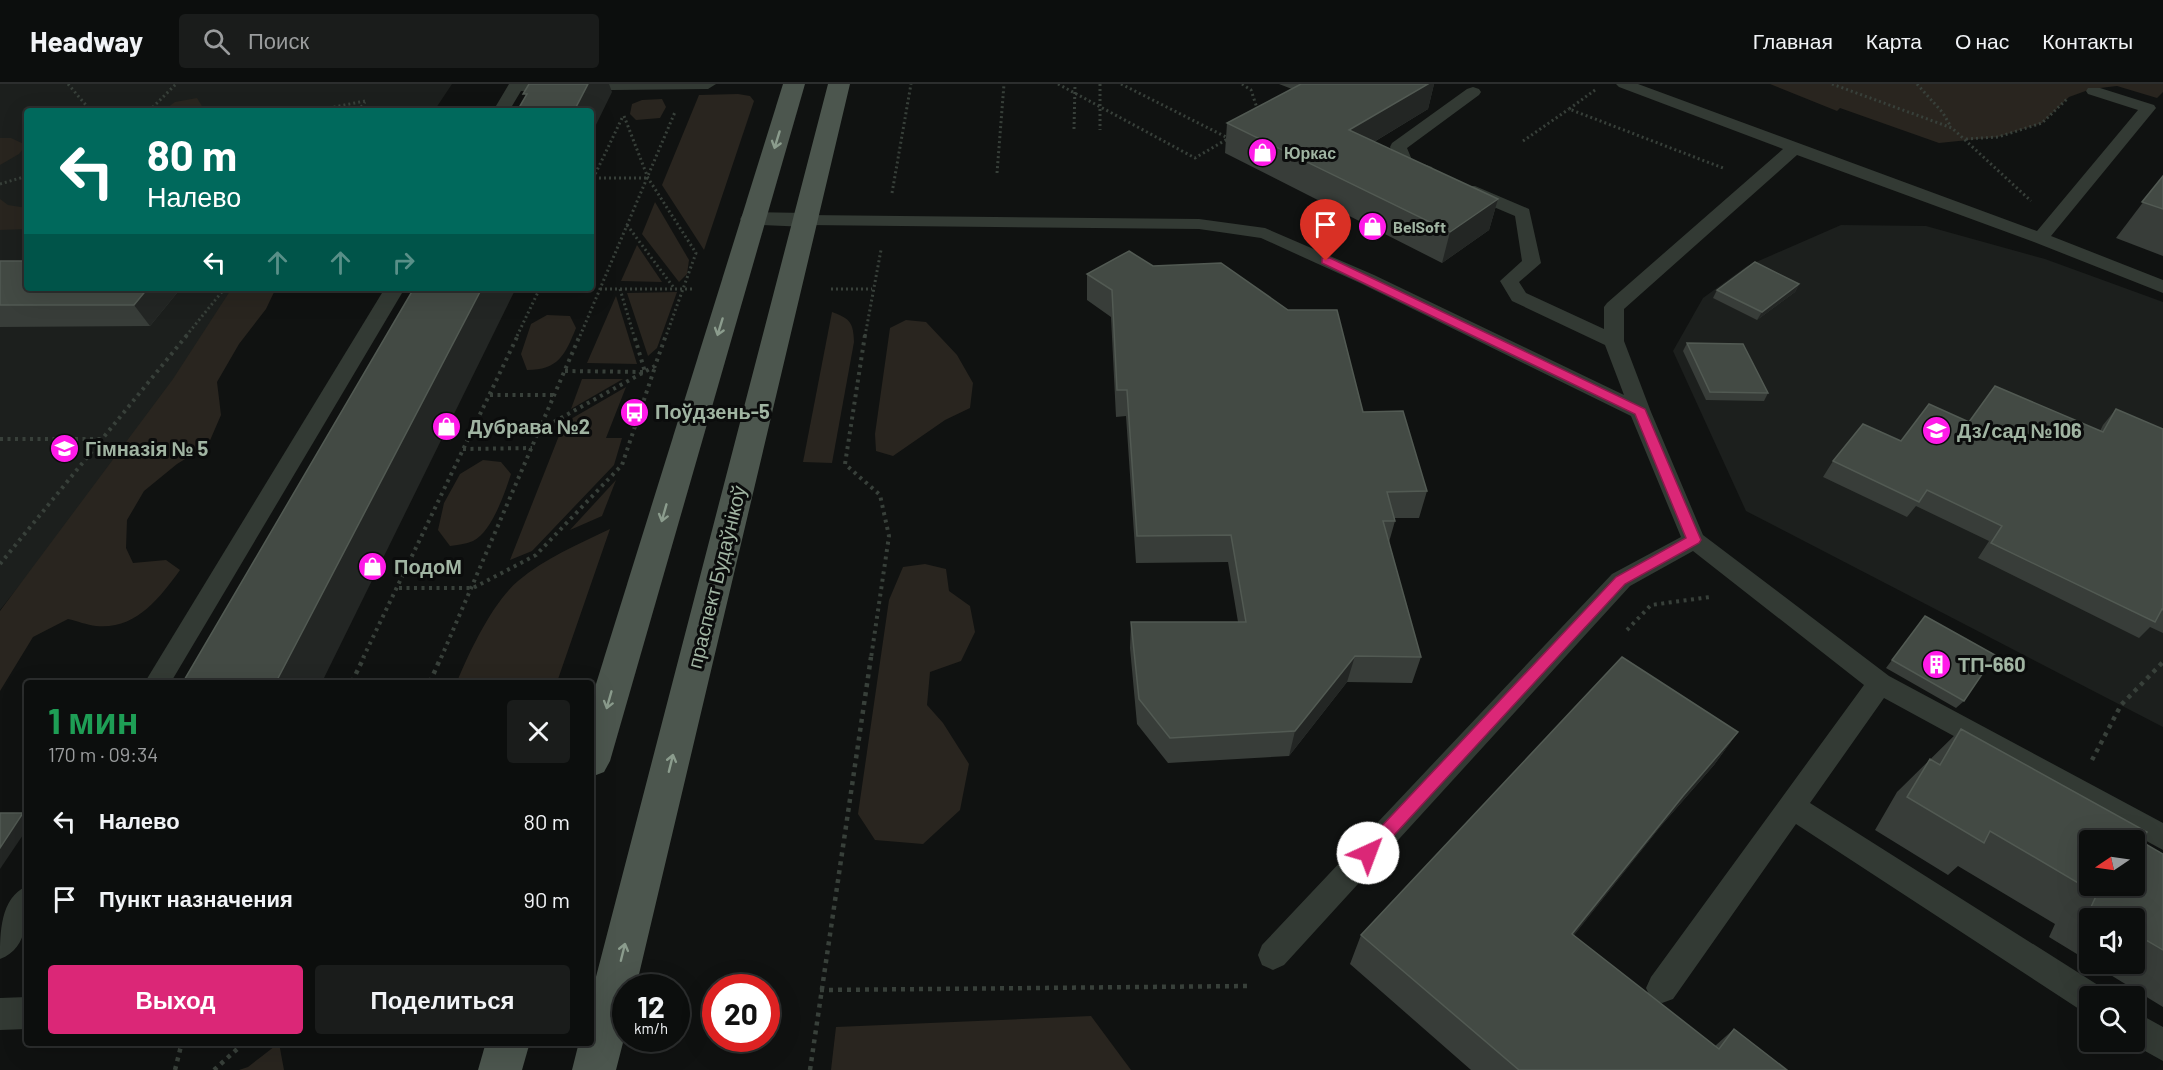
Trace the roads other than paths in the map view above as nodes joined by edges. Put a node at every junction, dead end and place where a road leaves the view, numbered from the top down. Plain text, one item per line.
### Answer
1 (687, 84) edge
2 (708, 84) edge
3 (794, 84) edge
4 (839, 84) edge
5 (1624, 84) edge
6 (517, 85) edge
7 (2094, 91) dead end
8 (1473, 92) dead end
9 (503, 108) edge
10 (1795, 148) junction
11 (752, 219) junction
12 (807, 220) junction
13 (2040, 238) junction
14 (2163, 287) edge
15 (393, 291) edge
16 (1614, 341) junction
17 (1640, 412) junction
18 (1694, 540) junction
19 (159, 680) edge
20 (1880, 683) junction
21 (594, 751) edge
22 (1792, 806) junction
23 (2163, 837) edge
24 (24, 905) edge
25 (0, 945) edge
26 (1273, 955) dead end
27 (1662, 988) dead end
28 (603, 989) edge
29 (2079, 991) edge
30 (24, 1013) edge
31 (0, 1014) edge
32 (2145, 1034) edge
33 (2163, 1045) edge
34 (507, 1046) edge
35 (500, 1070) edge
36 (594, 1070) edge

1 - 2 lane
1 - 6 lane
3 -> 11 main road
4 - 12 main road, праспект Будаўнікоў
5 - 10 lane
6 - 9 lane
7 - 13 lane
8 - 16 lane
10 - 13 lane
10 - 16 lane
11 - 12 street
11 -> 21 main road
12 - 17 lane
28 -> 12 main road, праспект Будаўнікоў
13 - 14 lane
15 - 19 lane
16 - 17 lane
17 - 18 lane
18 - 20 lane
18 - 26 lane
20 - 22 lane
20 - 23 lane
22 - 27 lane
22 - 29 lane
24 - 25 lane
28 - 36 main road, праспект Будаўнікоў
30 - 31 lane
32 - 33 lane
34 - 35 main road

